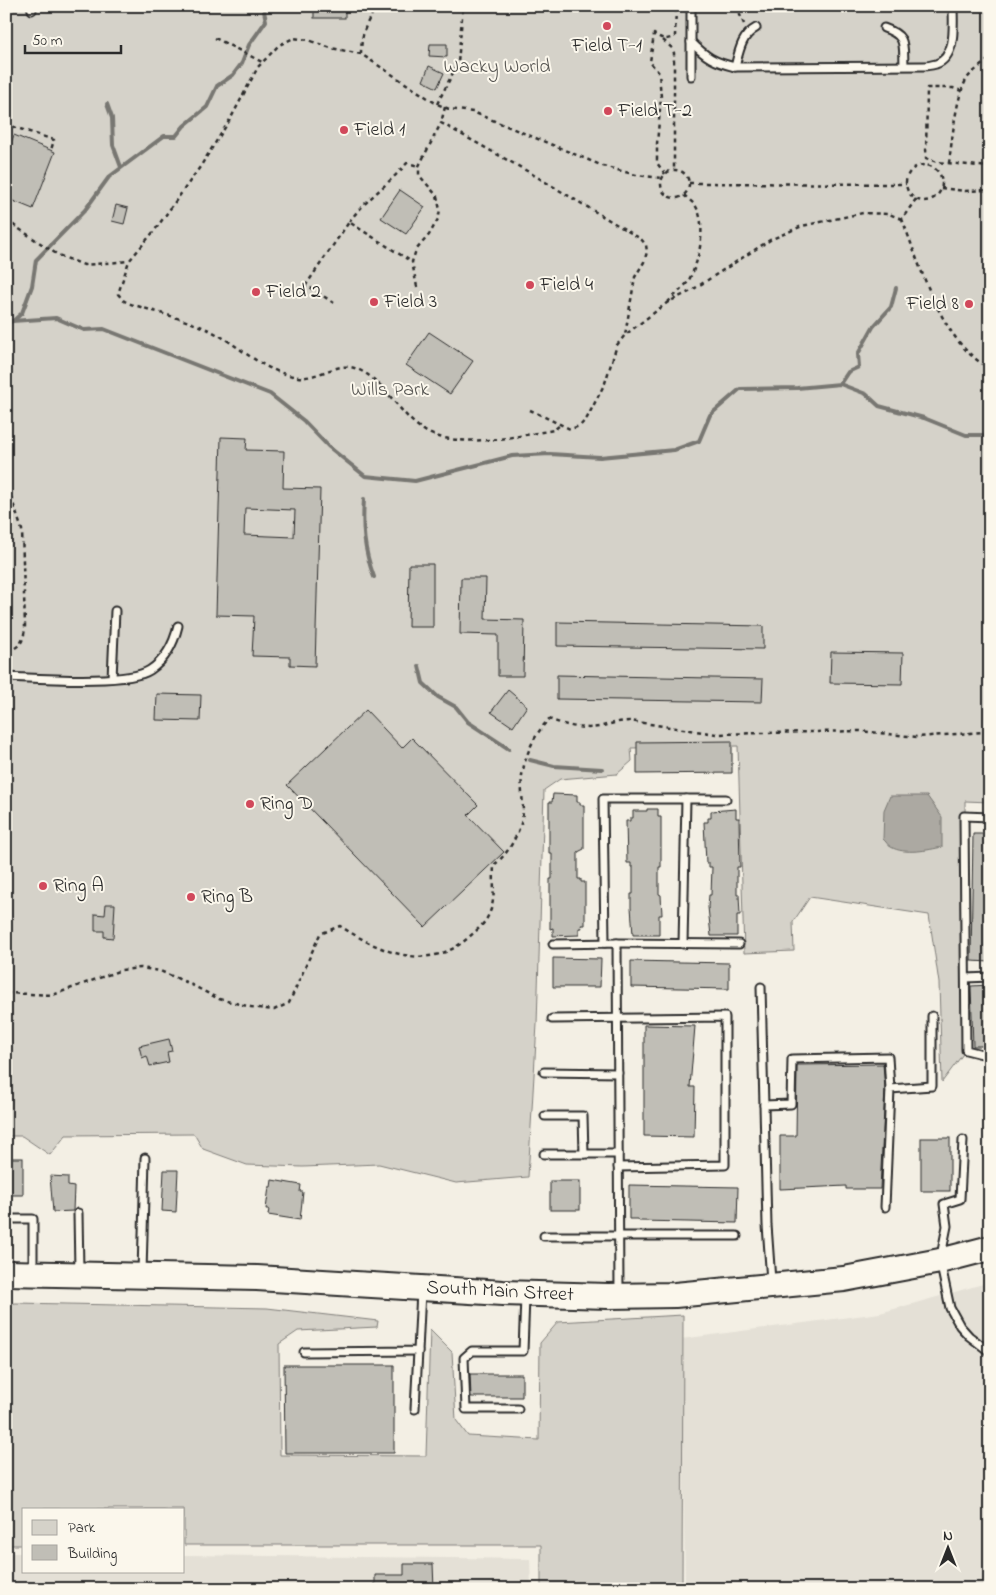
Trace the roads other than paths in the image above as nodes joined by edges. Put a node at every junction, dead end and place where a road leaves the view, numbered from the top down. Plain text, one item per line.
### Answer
1 (691, 6) edge
2 (953, 6) edge
3 (756, 28) dead end
4 (884, 28) dead end
5 (691, 42) junction
6 (904, 65) junction
7 (735, 67) junction
8 (692, 76) dead end
9 (115, 611) dead end
10 (178, 626) dead end
11 (6, 677) edge
12 (112, 678) junction
13 (686, 799) junction
14 (726, 799) dead end
15 (990, 817) edge
16 (604, 943) junction
17 (618, 943) junction
18 (553, 944) dead end
19 (683, 944) junction
20 (739, 944) dead end
21 (990, 977) edge
22 (966, 978) junction
23 (761, 987) dead end
24 (932, 1016) dead end
25 (618, 1018) junction
26 (552, 1019) dead end
27 (990, 1056) edge
28 (544, 1072) dead end
29 (618, 1073) junction
30 (890, 1089) junction
31 (764, 1105) junction
32 (545, 1116) dead end
33 (962, 1140) dead end
34 (544, 1154) dead end
35 (584, 1154) junction
36 (618, 1154) junction
37 (144, 1158) dead end
38 (618, 1167) junction
39 (885, 1208) dead end
40 (78, 1214) dead end
41 (6, 1219) edge
42 (544, 1236) dead end
43 (618, 1236) junction
44 (737, 1236) dead end
45 (990, 1248) edge
46 (940, 1261) junction
47 (6, 1273) edge
48 (34, 1273) junction
49 (79, 1274) junction
50 (142, 1275) junction
51 (772, 1287) junction
52 (421, 1288) junction
53 (525, 1294) junction
54 (619, 1296) junction
55 (418, 1351) junction
56 (304, 1352) dead end
57 (990, 1352) edge
58 (415, 1409) dead end
59 (518, 1409) dead end

1 - 5 lane
2 - 6 lane
3 - 7 lane
4 - 6 lane
5 - 7 lane
5 - 8 lane
6 - 7 lane
9 - 12 lane
10 - 12 lane
11 - 12 lane
13 - 14 lane
13 - 16 lane
13 - 19 lane
15 - 22 lane
16 - 17 lane
16 - 18 lane
17 - 19 lane
17 - 25 lane
19 - 20 lane
21 - 22 lane
22 - 27 lane
23 - 31 lane
24 - 30 lane
25 - 26 lane
25 - 29 lane
25 - 38 lane
28 - 29 lane
29 - 36 lane
30 - 31 lane
30 - 39 lane
31 - 51 lane
32 - 35 lane
33 - 46 lane
34 - 35 lane
35 - 36 lane
36 - 38 lane
37 - 50 lane
38 - 43 lane
40 - 49 lane
41 - 48 lane
42 - 43 lane
43 - 44 lane
43 - 54 lane
45 - 46 highway, South Main Street
46 - 51 highway, South Main Street
46 - 57 lane
47 - 48 highway, South Main Street
48 - 49 highway, South Main Street
49 - 50 highway, South Main Street
50 - 52 highway, South Main Street
51 - 54 highway, South Main Street
52 - 53 highway, South Main Street
52 - 55 lane
53 - 54 highway, South Main Street
53 - 59 lane
55 - 56 lane
55 - 58 lane

